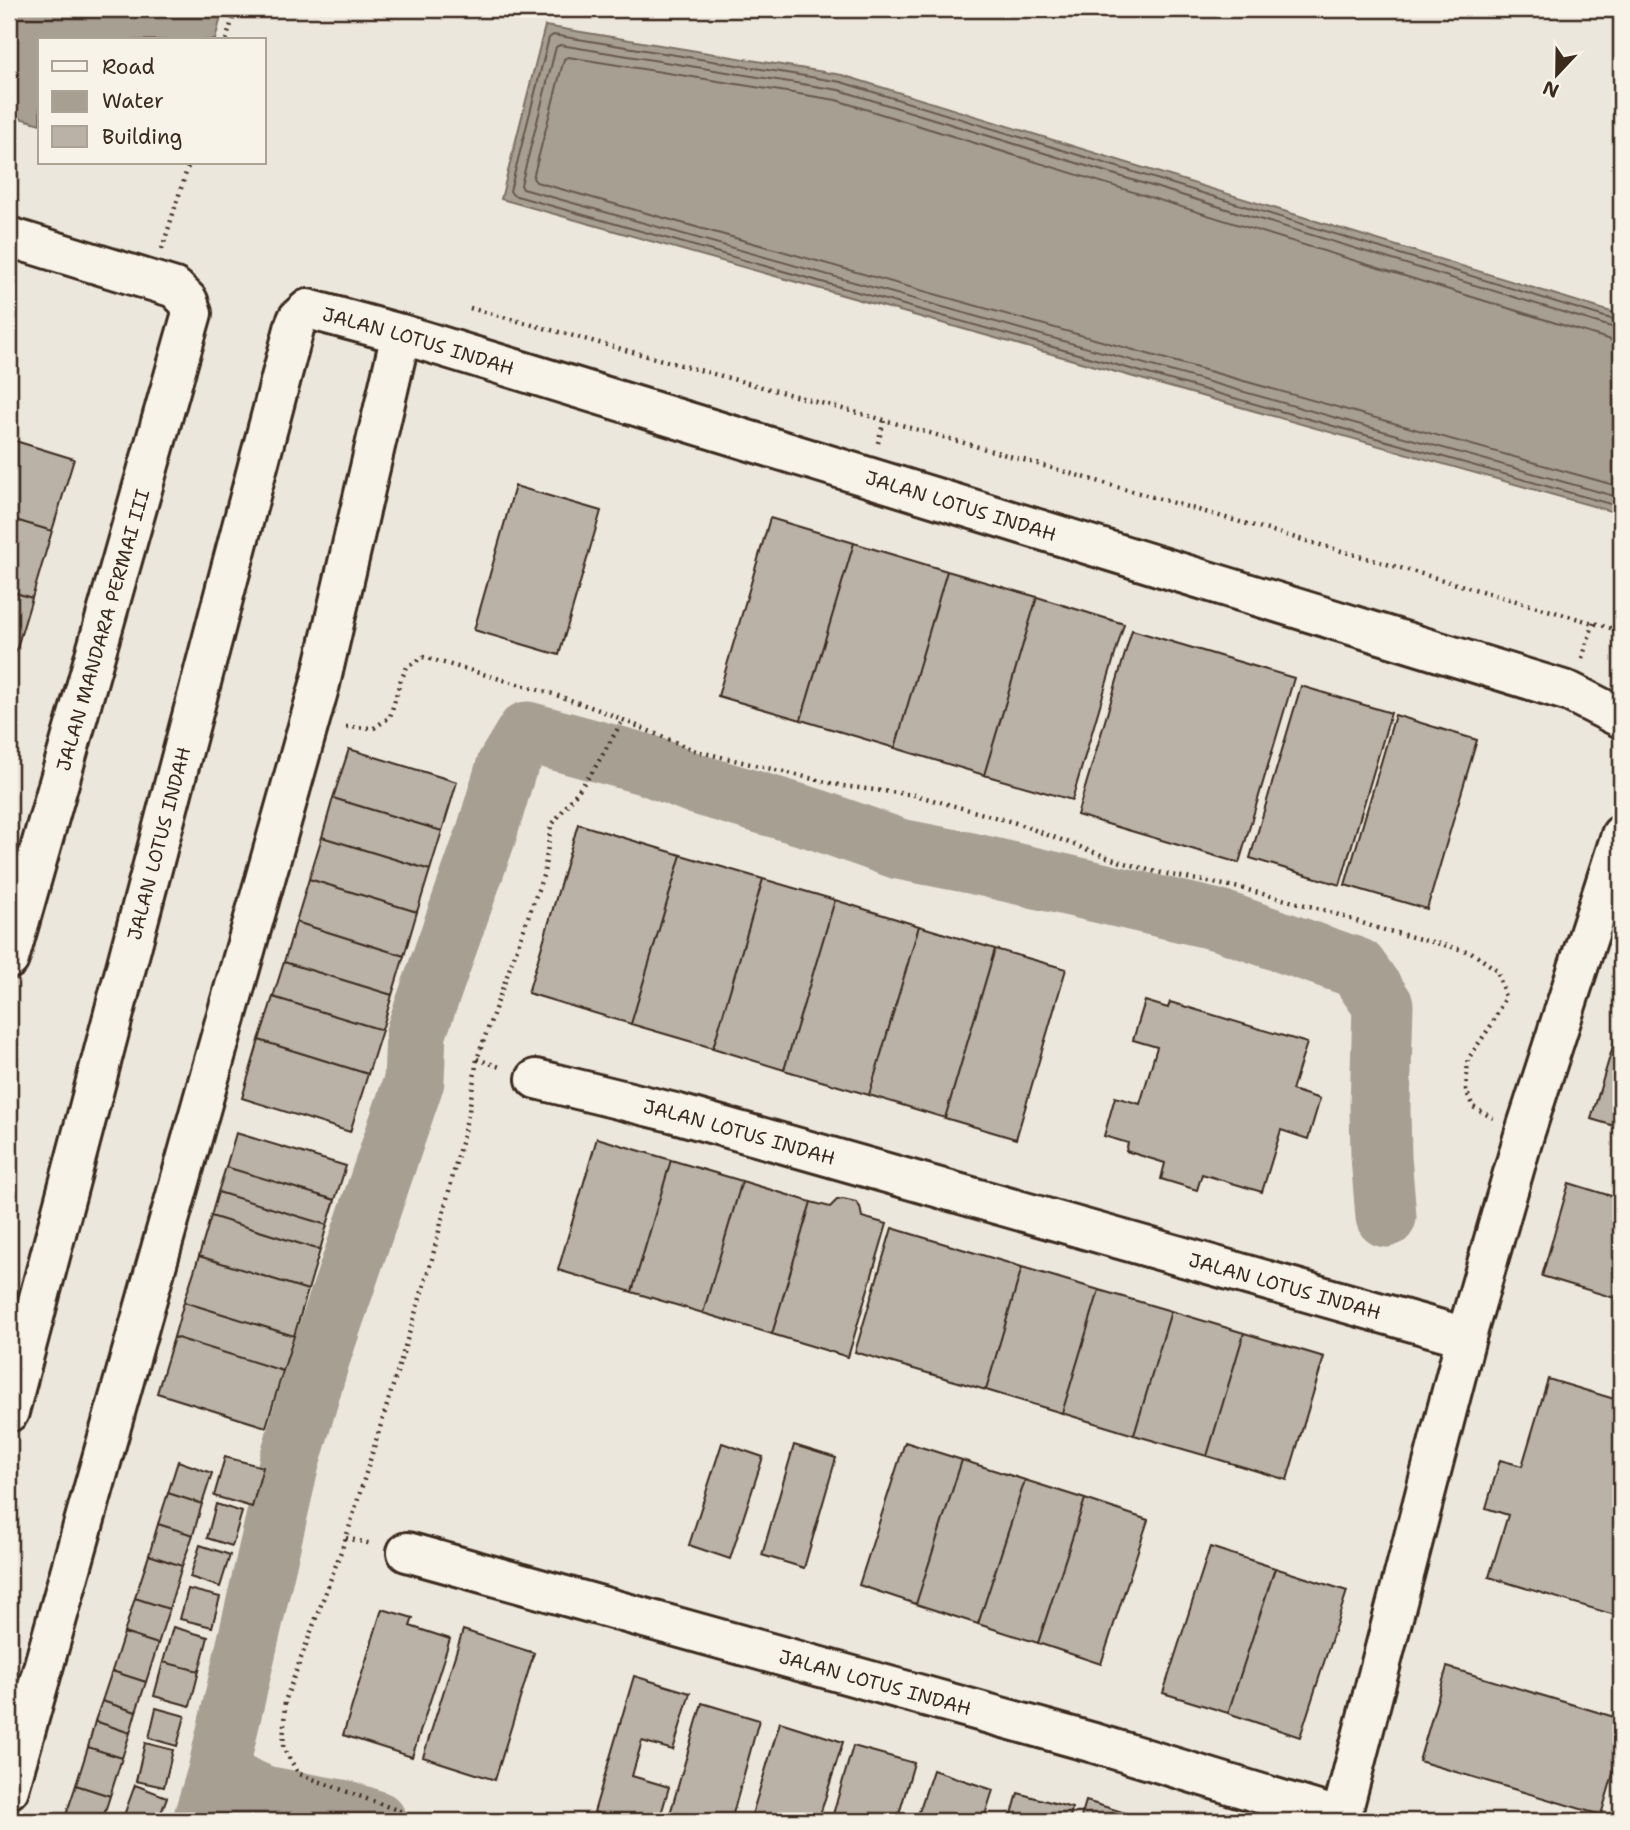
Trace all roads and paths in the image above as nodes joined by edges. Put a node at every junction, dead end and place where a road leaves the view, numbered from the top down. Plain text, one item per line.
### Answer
1 (236, 9) edge
2 (227, 38) edge
3 (188, 164) edge
4 (9, 237) edge
5 (152, 279) junction
6 (471, 308) dead end
7 (401, 334) junction
8 (1621, 631) edge
9 (310, 718) junction
10 (1621, 718) edge
11 (623, 720) junction
12 (1621, 835) edge
13 (9, 959) edge
14 (536, 1079) dead end
15 (1524, 1135) junction
16 (1466, 1337) junction
17 (9, 1412) edge
18 (407, 1552) dead end
19 (9, 1789) edge
20 (1341, 1820) edge
21 (427, 1821) edge

1 - 2 path
3 - 5 path
4 - 5 street
5 - 13 street, JALAN MANDARA PERMAI III
6 - 8 path
7 - 9 street
7 - 10 street, JALAN LOTUS INDAH
7 - 17 street, JALAN LOTUS INDAH
9 - 11 path
9 - 19 street
11 - 15 path
11 - 21 path
12 - 15 street, JALAN LOTUS INDAH
14 - 16 street, JALAN LOTUS INDAH
15 - 16 street, JALAN LOTUS INDAH
16 - 20 street, JALAN LOTUS INDAH
18 - 20 street, JALAN LOTUS INDAH

